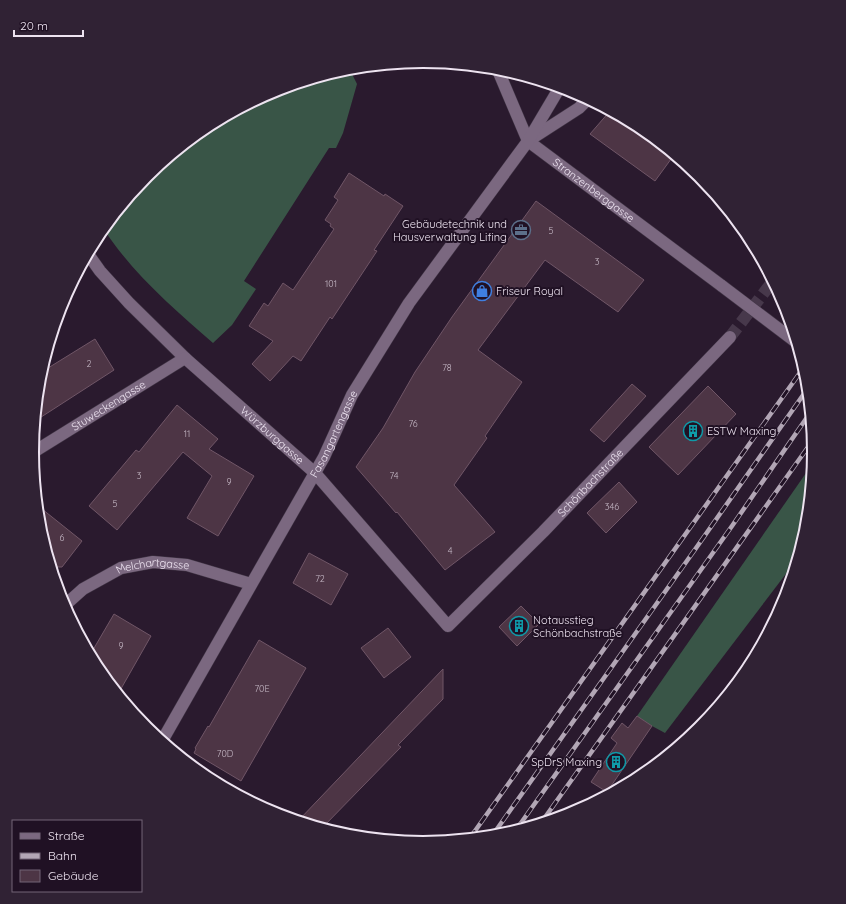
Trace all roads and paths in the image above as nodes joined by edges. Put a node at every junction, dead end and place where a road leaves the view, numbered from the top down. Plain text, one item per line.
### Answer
1 (500, 76) edge
2 (557, 92) edge
3 (584, 103) edge
4 (528, 141) junction
5 (91, 258) edge
6 (730, 337) tunnel mouth
7 (789, 337) edge
8 (185, 358) junction
9 (39, 449) edge
10 (314, 473) junction
11 (251, 584) junction
12 (69, 601) edge
13 (448, 626) joint
14 (165, 736) edge

1 - 4 street
2 - 4 street, Fasangartengasse
3 - 4 street, Fasangartengasse
4 - 7 street, Stranzenberggasse, bridge
4 - 10 street, Fasangartengasse
5 - 8 street, Würzburggasse
6 - 13 street, Schönbachstraße
8 - 9 street, Stuweckengasse
8 - 10 street, Würzburggasse
10 - 11 street, Fasangartengasse
10 - 13 street, Würzburggasse
11 - 12 street, Melchartgasse
11 - 14 street, Fasangartengasse

